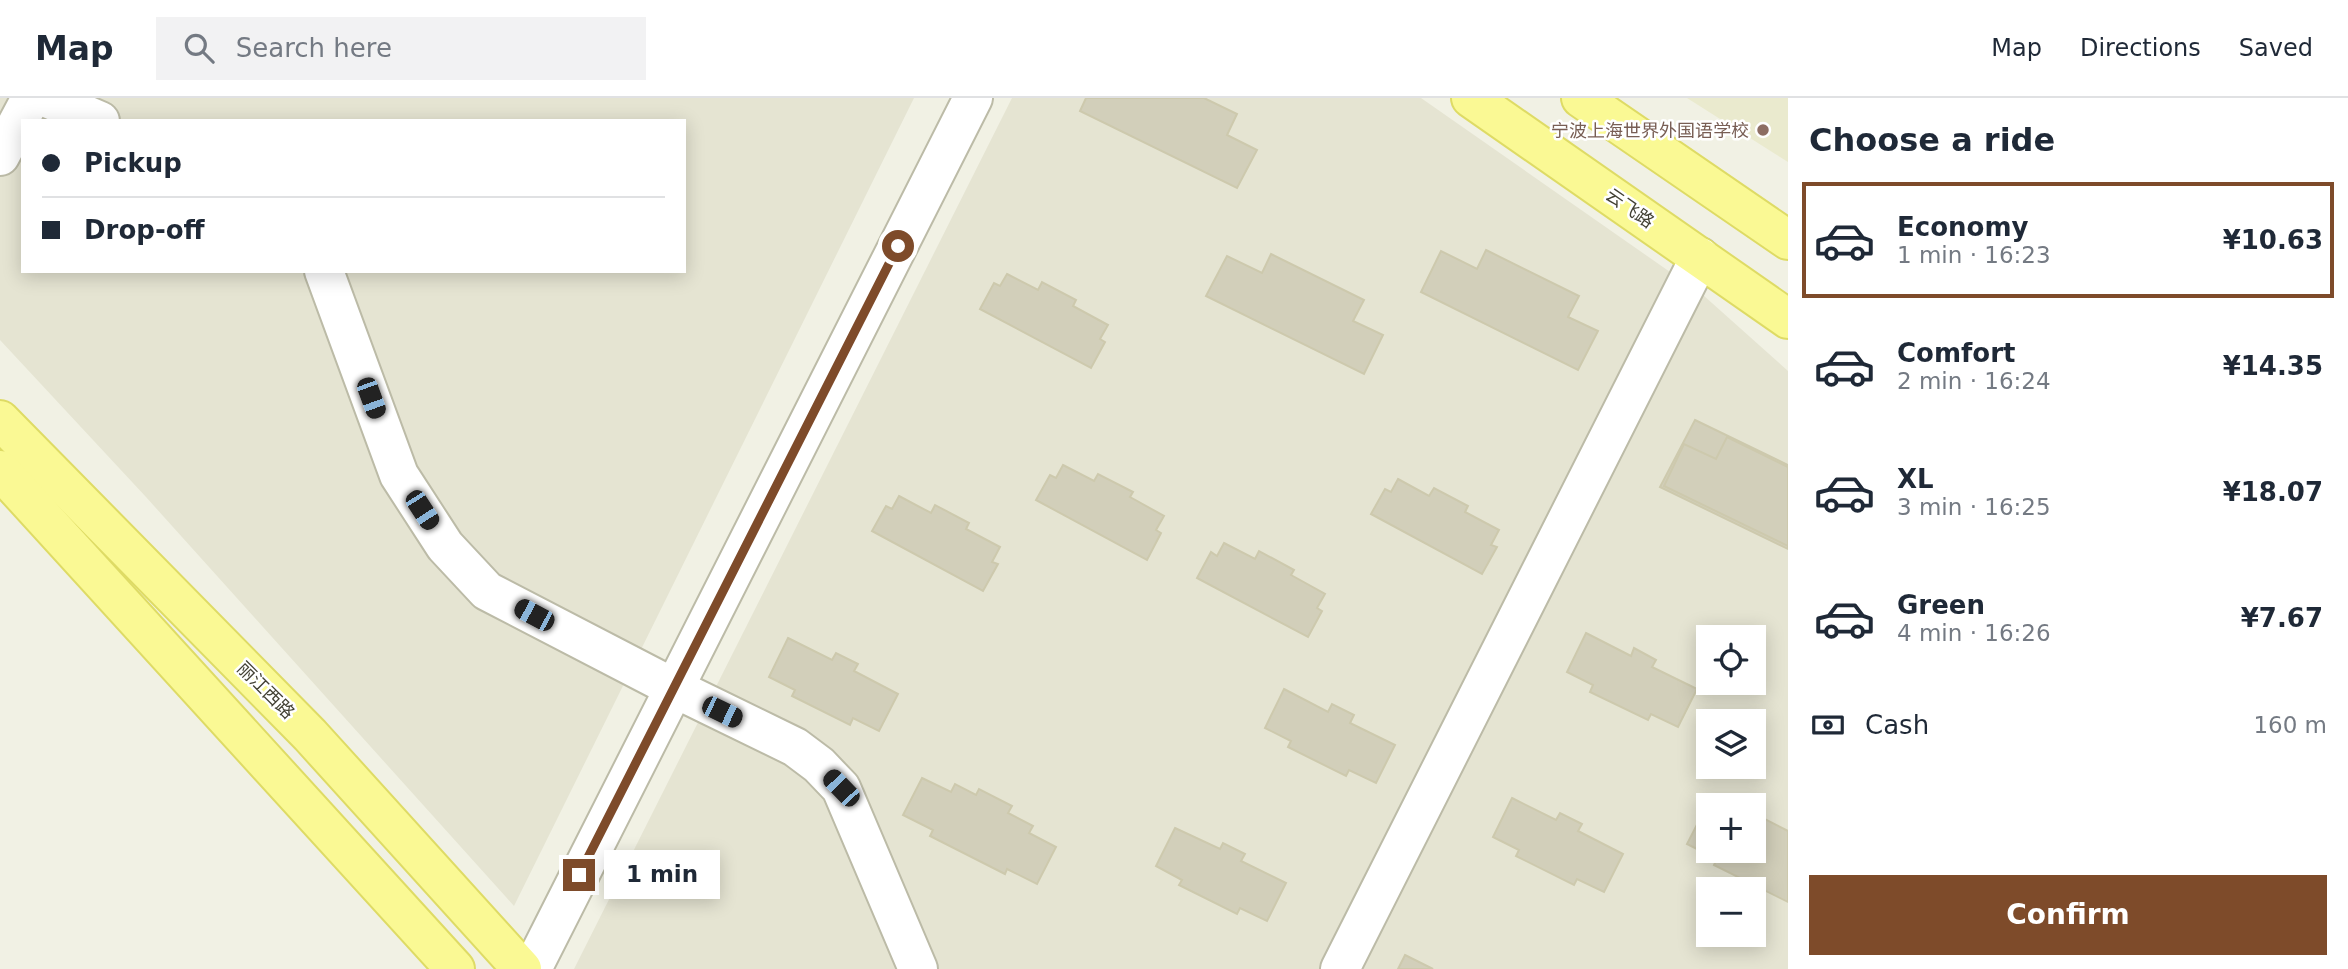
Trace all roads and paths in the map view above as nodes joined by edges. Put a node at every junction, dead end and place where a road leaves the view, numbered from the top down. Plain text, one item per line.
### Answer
1 (30, 98) edge
2 (47, 98) edge
3 (973, 98) edge
4 (1471, 98) edge
5 (1581, 98) edge
6 (95, 119) edge
7 (0, 156) edge
8 (1788, 240) edge
9 (1700, 257) junction
10 (325, 273) edge
11 (1788, 319) edge
12 (0, 420) edge
13 (0, 471) edge
14 (674, 688) junction
15 (455, 969) edge
16 (522, 969) edge
17 (532, 969) edge
18 (918, 969) edge
19 (1340, 969) edge

1 - 7 street
2 - 6 street
3 - 14 street
4 - 9 main road, 云飞路
5 - 8 main road
9 - 11 main road, 云飞路
9 - 19 street
10 - 14 street
12 - 16 main road, 丽江西路
13 - 15 main road
14 - 17 street
14 - 18 street

